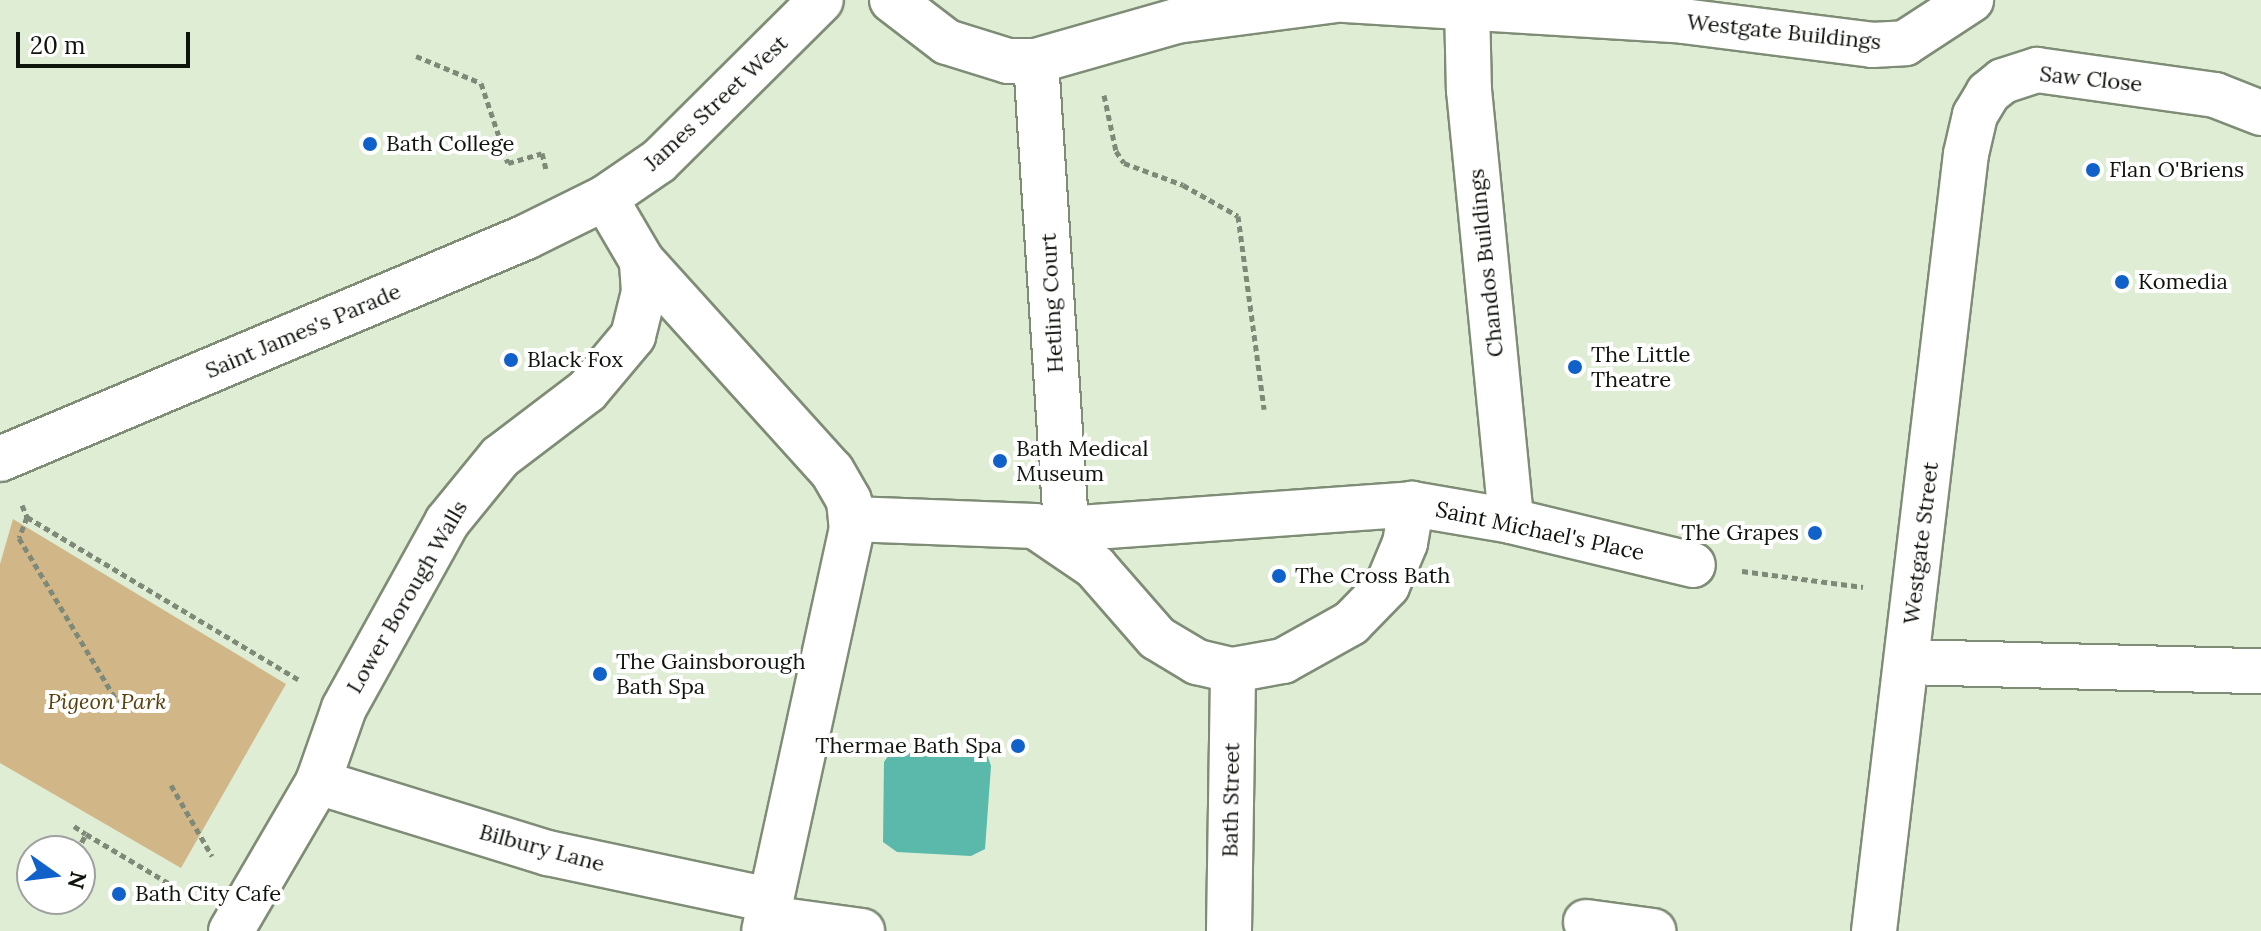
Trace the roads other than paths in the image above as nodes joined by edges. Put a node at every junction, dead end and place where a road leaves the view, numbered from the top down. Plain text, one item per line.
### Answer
1 (821, 0) edge
2 (892, 0) edge
3 (1335, 0) edge
4 (1343, 0) edge
5 (1971, 0) edge
6 (1467, 5) junction
7 (1036, 61) junction
8 (2261, 113) edge
9 (1966, 154) joint
10 (605, 198) junction
11 (642, 261) junction
12 (10, 478) edge
13 (1412, 504) junction
14 (851, 519) junction
15 (1511, 521) junction
16 (1066, 537) junction
17 (1693, 565) road end
18 (1907, 662) junction
19 (1233, 670) junction
20 (2261, 671) edge
21 (318, 782) junction
22 (767, 916) edge
23 (238, 919) edge
24 (1586, 922) dead end
25 (862, 931) edge
26 (1229, 931) edge
27 (1653, 931) edge
28 (1874, 931) edge

1 - 10 street, James Street West
2 - 7 street
3 - 7 street
4 - 6 street, Westgate Buildings
5 - 6 street, Westgate Buildings
6 - 15 street, Chandos Buildings
7 - 16 street, Hetling Court
8 - 9 street, Saw Close
9 - 18 street, Westgate Street
10 - 11 street
10 - 12 street, Saint James's Parade
11 - 14 street
11 - 21 street, Lower Borough Walls
13 - 15 street, Saint Michael's Place
13 - 16 street, Saint Michael's Place
13 - 19 street
14 - 16 street
14 - 22 street
15 - 17 street, Saint Michael's Place
16 - 19 street
18 - 20 street
18 - 28 street, Westgate Street
19 - 26 street, Bath Street
21 - 22 street, Bilbury Lane
21 - 23 street, Lower Borough Walls
22 - 25 street, Bilbury Lane
24 - 27 street

